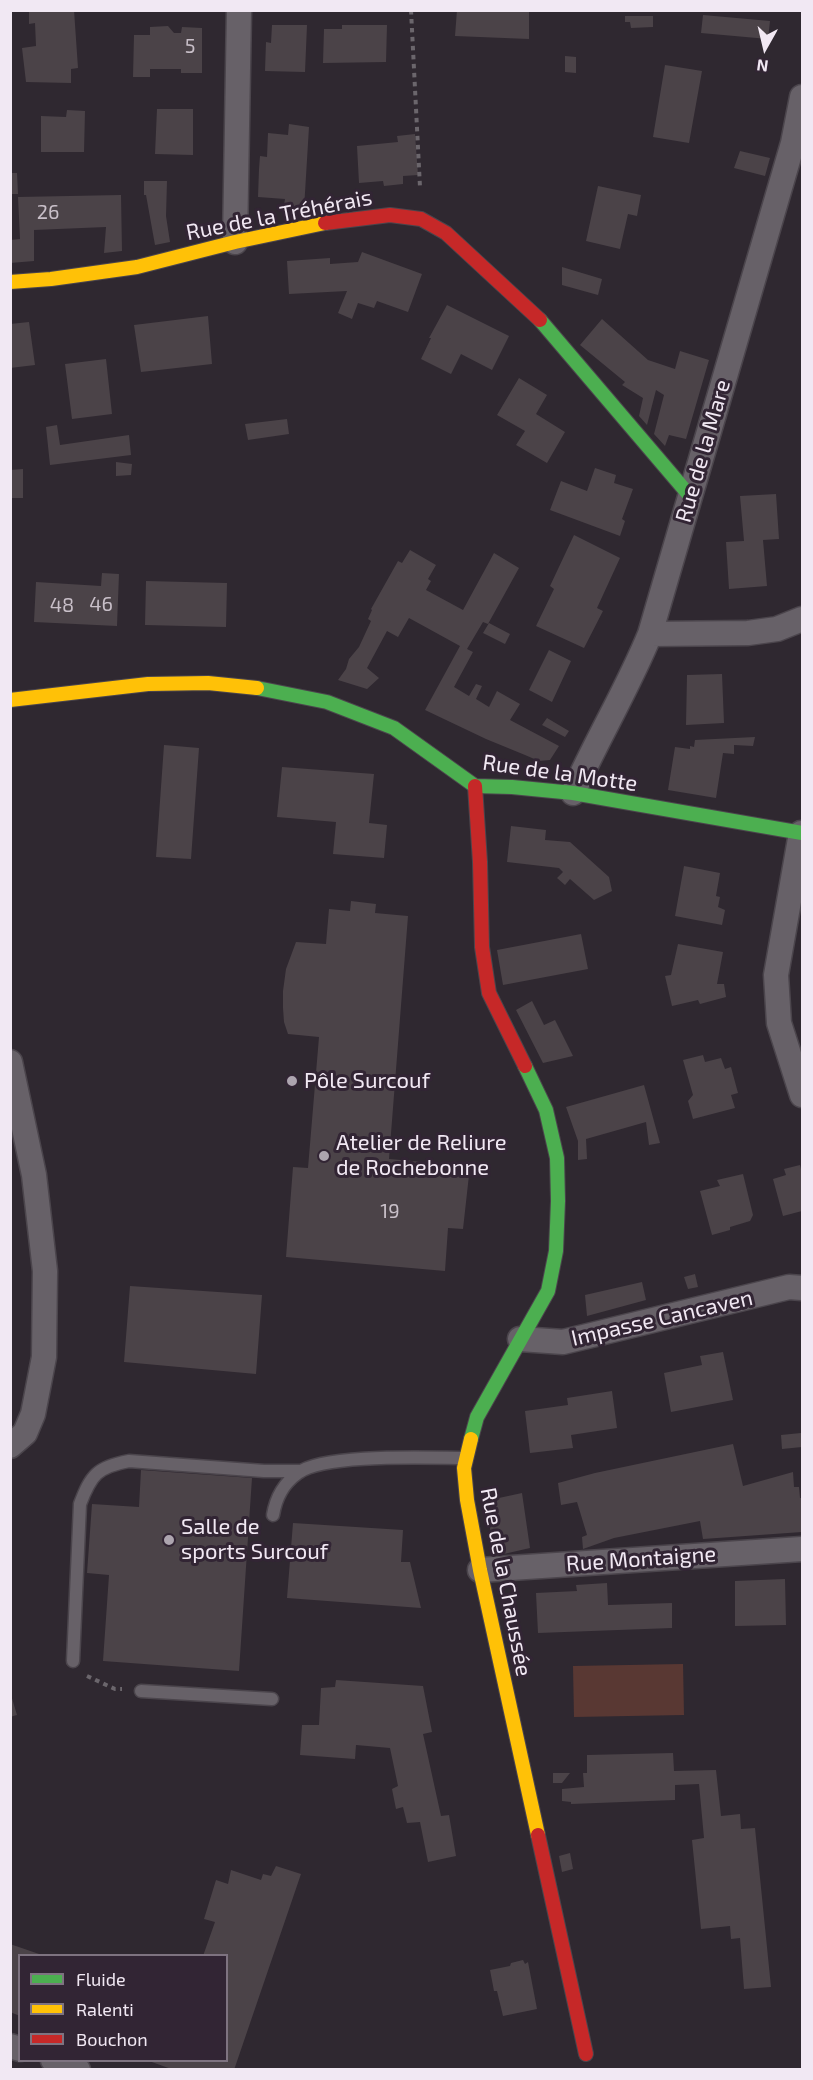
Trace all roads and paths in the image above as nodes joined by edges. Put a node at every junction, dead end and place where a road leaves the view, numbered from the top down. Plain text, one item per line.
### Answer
1 (239, 10) edge
2 (411, 10) edge
3 (802, 98) edge
4 (421, 219) junction
5 (235, 242) junction
6 (10, 282) edge
7 (690, 496) junction
8 (802, 619) edge
9 (650, 634) junction
10 (10, 700) edge
11 (475, 786) junction
12 (573, 793) junction
13 (802, 833) edge
14 (10, 1062) edge
15 (802, 1095) edge
16 (802, 1288) edge
17 (520, 1340) junction
18 (10, 1446) edge
19 (466, 1458) junction
20 (300, 1471) junction
21 (273, 1515) dead end
22 (802, 1549) edge
23 (480, 1570) junction
24 (73, 1661) joint
25 (141, 1691) joint
26 (272, 1700) dead end
27 (586, 2054) dead end
28 (56, 2062) edge
29 (78, 2070) edge

1 - 5 street
2 - 4 path
3 - 7 street, Rue de la Mare
4 - 5 street, Rue de la Tréhérais
4 - 7 street, Rue de la Tréhérais
5 - 6 street, Rue de la Tréhérais
7 - 9 street, Rue de la Mare
8 - 9 street
9 - 12 street, Rue de la Mare
10 - 11 street, Rue de la Motte
11 - 12 street, Rue de la Motte
11 - 17 street, Rue de la Chaussée
12 - 13 street, Rue de la Motte
13 - 15 street
14 - 18 street
16 - 17 street, Impasse Cancaven
17 - 19 street, Rue de la Chaussée
19 - 20 lane
19 - 23 street, Rue de la Chaussée
20 - 21 lane
20 - 24 lane
22 - 23 street, Rue Montaigne
23 - 27 street, Rue de la Chaussée
24 - 25 path
25 - 26 lane
28 - 29 street

